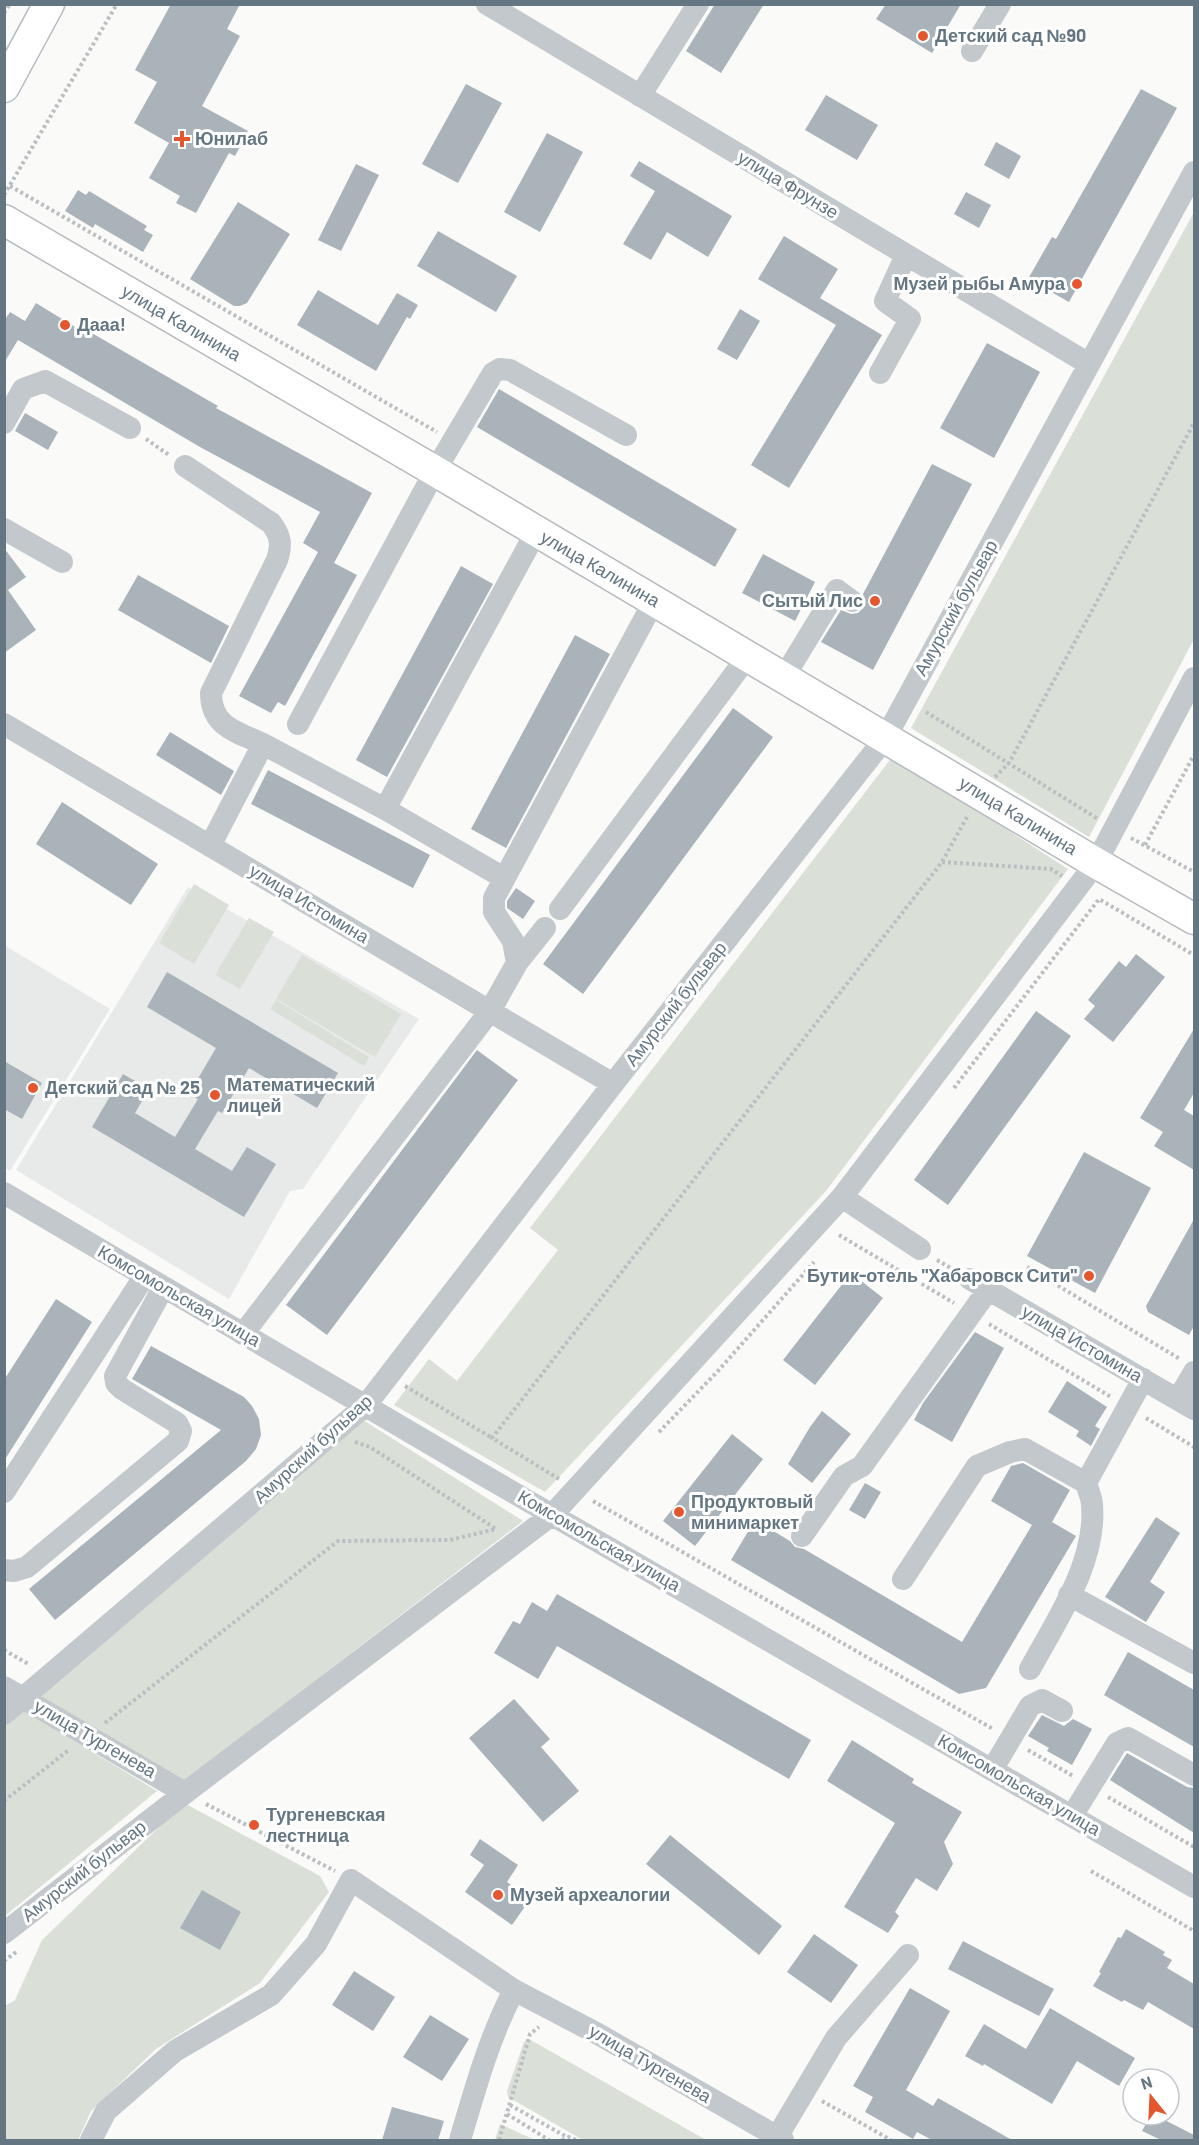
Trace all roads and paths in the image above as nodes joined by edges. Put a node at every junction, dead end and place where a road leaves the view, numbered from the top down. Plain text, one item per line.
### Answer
1 (9, 4) edge
2 (49, 4) edge
3 (117, 4) edge
4 (487, 4) edge
5 (698, 4) edge
6 (1000, 4) edge
7 (4, 14) edge
8 (972, 51) dead end
9 (4, 87) edge
10 (640, 96) junction
11 (1194, 172) edge
12 (10, 186) junction
13 (4, 195) edge
14 (4, 220) edge
15 (906, 255) junction
16 (1089, 364) junction
17 (880, 373) dead end
18 (4, 423) edge
19 (1194, 426) edge
20 (130, 428) joint
21 (626, 435) dead end
22 (453, 441) junction
23 (185, 466) joint
24 (435, 471) junction
25 (4, 529) edge
26 (536, 532) junction
27 (62, 562) dead end
28 (654, 601) junction
29 (852, 601) dead end
30 (748, 656) junction
31 (784, 677) junction
32 (1194, 678) edge
33 (926, 712) dead end
34 (4, 724) edge
35 (298, 724) dead end
36 (886, 737) junction
37 (263, 744) junction
38 (1194, 755) edge
39 (1009, 763) junction
40 (980, 794) junction
41 (385, 809) junction
42 (1114, 829) junction
43 (1144, 845) junction
44 (210, 846) junction
45 (942, 862) junction
46 (1096, 862) junction
47 (1194, 872) edge
48 (504, 878) junction
49 (1079, 886) junction
50 (1099, 899) dead end
51 (560, 909) dead end
52 (1194, 919) edge
53 (545, 928) dead end
54 (517, 963) junction
55 (490, 1011) junction
56 (613, 1084) junction
57 (4, 1193) edge
58 (842, 1197) junction
59 (838, 1234) dead end
60 (920, 1249) joint
61 (1027, 1267) dead end
62 (154, 1282) junction
63 (979, 1285) junction
64 (970, 1313) junction
65 (243, 1334) junction
66 (1190, 1367) edge
67 (1143, 1379) junction
68 (409, 1389) dead end
69 (1186, 1404) edge
70 (366, 1405) junction
71 (1128, 1407) junction
72 (492, 1438) junction
73 (350, 1441) dead end
74 (1194, 1447) edge
75 (1086, 1483) junction
76 (576, 1489) junction
77 (4, 1492) edge
78 (553, 1514) junction
79 (802, 1536) dead end
80 (4, 1570) edge
81 (903, 1579) dead end
82 (1069, 1595) junction
83 (4, 1650) edge
84 (1194, 1663) edge
85 (37, 1668) dead end
86 (1030, 1669) dead end
87 (4, 1686) edge
88 (24, 1698) junction
89 (1062, 1711) dead end
90 (4, 1714) edge
91 (88, 1735) junction
92 (1010, 1739) junction
93 (992, 1770) junction
94 (1194, 1775) edge
95 (1090, 1786) junction
96 (185, 1792) junction
97 (4, 1801) edge
98 (1072, 1816) junction
99 (1194, 1847) edge
100 (1091, 1871) dead end
101 (351, 1880) junction
102 (1194, 1887) edge
103 (1194, 1931) edge
104 (4, 1933) edge
105 (908, 1955) dead end
106 (514, 1990) junction
107 (547, 2028) dead end
108 (805, 2091) junction
109 (510, 2105) junction
110 (507, 2114) junction
111 (567, 2137) junction
112 (780, 2139) edge
113 (92, 2140) edge
114 (460, 2140) edge
115 (499, 2140) edge
116 (549, 2140) edge
117 (562, 2140) edge
118 (576, 2140) edge
119 (891, 2140) edge

1 - 7 path
2 - 9 main road
3 - 12 path
4 - 10 street, улица Фрунзе
5 - 10 street
6 - 8 street
10 - 15 street, улица Фрунзе
11 - 16 street, Амурский бульвар
12 - 13 path
12 - 22 path
14 - 24 main road, улица Калинина
15 - 16 street, улица Фрунзе
15 - 17 street
16 - 36 street, Амурский бульвар
18 - 20 street
19 - 39 path
20 - 23 path
21 - 22 street
22 - 24 street
23 - 37 street
24 - 26 main road, улица Калинина
24 - 35 street
25 - 27 street
26 - 28 main road, улица Калинина
26 - 41 street
28 - 30 main road, улица Калинина
28 - 48 street
29 - 31 street
30 - 31 main road, улица Калинина
30 - 51 street
31 - 36 main road, улица Калинина
32 - 42 street, Амурский бульвар
33 - 39 path
34 - 44 street, улица Истомина
36 - 40 main road, улица Калинина
36 - 56 street, Амурский бульвар
37 - 41 street
37 - 44 street
38 - 43 path
39 - 40 path
39 - 42 path
40 - 45 path
40 - 46 main road, улица Калинина
41 - 48 street
42 - 43 path
42 - 46 street, Амурский бульвар
43 - 47 path
44 - 55 street, улица Истомина
45 - 49 path
45 - 72 path
46 - 49 street, Амурский бульвар
46 - 52 main road, улица Калинина
48 - 54 street
49 - 50 path
49 - 58 street, Амурский бульвар
53 - 54 street
54 - 55 street
55 - 56 street, улица Истомина
55 - 65 street
56 - 70 street, Амурский бульвар
57 - 62 street, Комсомольская улица
58 - 60 street
58 - 76 street, Амурский бульвар
59 - 64 path
60 - 63 path
61 - 66 path
62 - 65 street, Комсомольская улица
62 - 77 street
62 - 80 street
63 - 64 street
63 - 67 street, улица Истомина
64 - 71 path
64 - 79 street
65 - 70 street, Комсомольская улица
66 - 69 street
67 - 69 street, улица Истомина
67 - 71 street
68 - 72 path
70 - 78 street, Комсомольская улица
70 - 88 street, Амурский бульвар
71 - 74 path
71 - 75 street
72 - 76 path
73 - 91 path
75 - 81 street
75 - 82 street
76 - 78 street, Амурский бульвар
76 - 92 path
78 - 93 street, Комсомольская улица
78 - 96 street, Амурский бульвар
82 - 84 street
82 - 86 street
83 - 85 path
87 - 88 street, улица Тургенева
88 - 90 street, Амурский бульвар
88 - 91 street, улица Тургенева
89 - 92 street
91 - 96 street, улица Тургенева
91 - 97 path
92 - 93 street
92 - 95 path
93 - 98 street, Комсомольская улица
94 - 95 street
95 - 98 street
95 - 99 path
96 - 101 path
96 - 104 street, Амурский бульвар
98 - 102 street, Комсомольская улица
100 - 103 path
101 - 106 street, улица Тургенева
101 - 113 street
105 - 108 street
106 - 112 street, улица Тургенева
106 - 114 street
107 - 109 path
108 - 112 street
108 - 119 path
109 - 110 path
109 - 111 path
110 - 115 path
110 - 116 path
111 - 117 path
111 - 118 path

